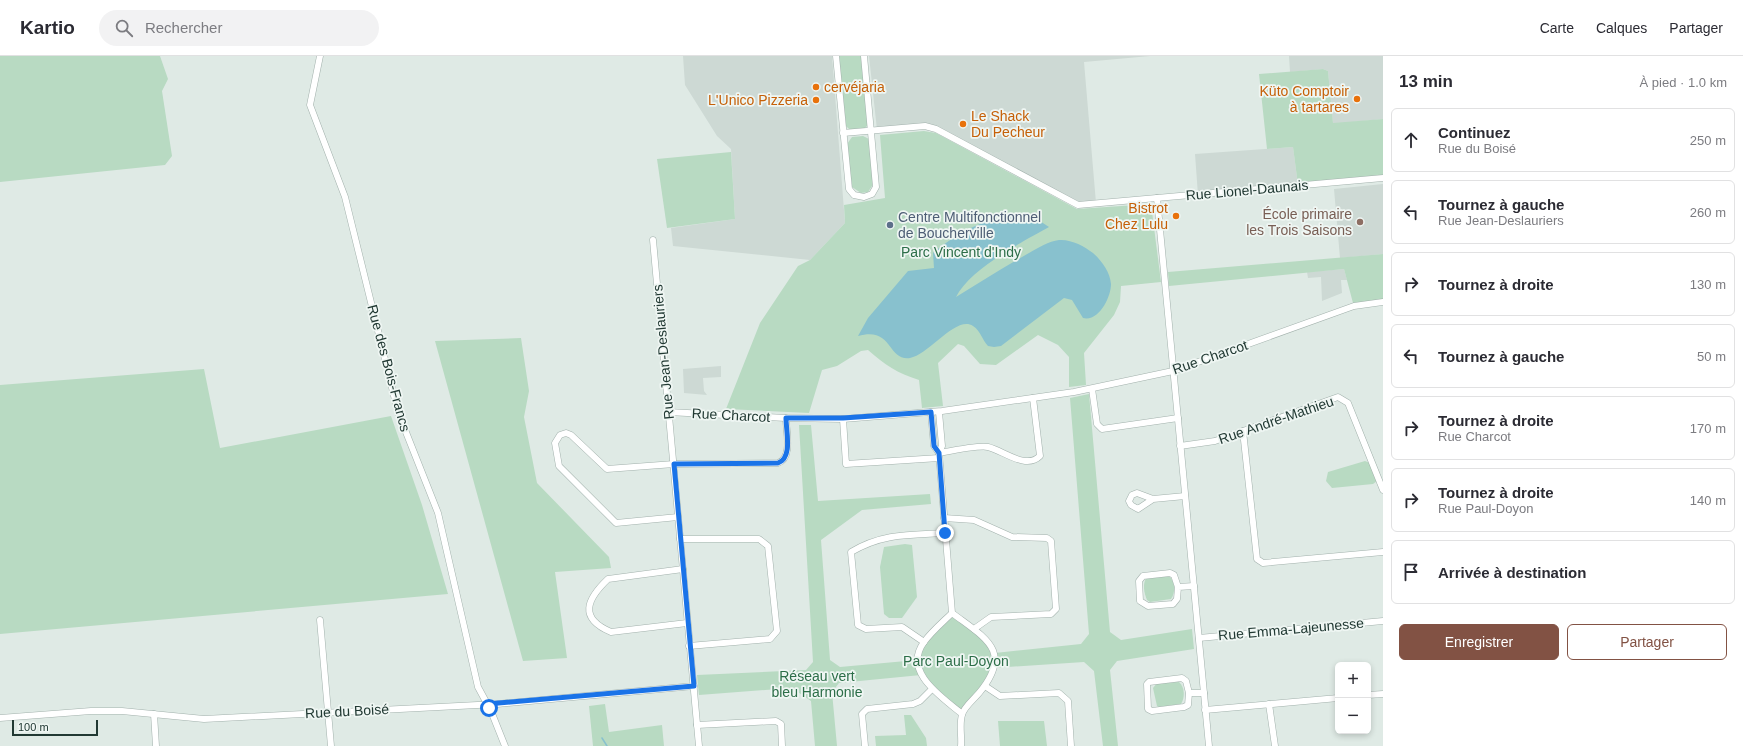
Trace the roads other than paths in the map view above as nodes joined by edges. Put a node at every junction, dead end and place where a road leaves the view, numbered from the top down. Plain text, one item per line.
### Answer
1 (320, 56) edge
2 (836, 56) edge
3 (864, 56) edge
4 (871, 131) junction
5 (843, 133) junction
6 (1383, 178) edge
7 (1157, 198) junction
8 (653, 240) dead end
9 (1383, 302) edge
10 (1173, 371) junction
11 (1092, 389) junction
12 (1033, 398) junction
13 (668, 412) junction
14 (931, 412) junction
15 (939, 412) junction
16 (786, 418) junction
17 (843, 418) junction
18 (1178, 418) junction
19 (1243, 431) junction
20 (1180, 446) junction
21 (939, 455) junction
22 (674, 464) junction
23 (1383, 490) edge
24 (1185, 496) junction
25 (1153, 499) dead end
26 (678, 517) junction
27 (944, 518) junction
28 (945, 533) junction
29 (680, 539) junction
30 (1383, 552) edge
31 (682, 569) junction
32 (1194, 586) junction
33 (1178, 587) junction
34 (952, 612) junction
35 (320, 620) dead end
36 (1383, 621) edge
37 (687, 623) junction
38 (974, 629) junction
39 (1199, 638) junction
40 (924, 642) junction
41 (689, 646) junction
42 (694, 686) junction
43 (985, 686) junction
44 (932, 689) junction
45 (1189, 693) junction
46 (1204, 693) junction
47 (1383, 694) edge
48 (1371, 695) edge
49 (1335, 698) edge
50 (487, 704) junction
51 (1269, 704) junction
52 (1205, 710) junction
53 (328, 712) junction
54 (154, 714) junction
55 (962, 714) junction
56 (0, 718) edge
57 (697, 725) junction
58 (156, 746) edge
59 (331, 746) edge
60 (505, 746) edge
61 (699, 746) edge
62 (782, 746) edge
63 (865, 746) edge
64 (962, 746) edge
65 (1071, 746) edge
66 (1209, 746) edge
67 (1275, 746) edge

1 - 50 street, Rue des Bois-Francs
2 - 5 street
3 - 4 street
4 - 5 street, Rue Lionel-Daunais
4 - 5 street
4 - 7 street, Rue Lionel-Daunais
6 - 7 street, Rue Lionel-Daunais
7 - 10 street
8 - 13 street, Rue Jean-Deslauriers
9 - 10 street, Rue Charcot
10 - 11 street, Rue Charcot
10 - 18 street
11 - 12 street, Rue Charcot
11 - 18 street
12 - 15 street, Rue Charcot
12 - 21 street
13 - 16 street, Rue Charcot
13 - 22 street, Rue Jean-Deslauriers
14 - 15 street, Rue Charcot
14 - 17 street, Rue Charcot
14 - 21 street
15 - 21 street
16 - 17 street, Rue Charcot
16 - 22 street
17 - 21 street
18 - 20 street
19 - 20 street, Rue André-Mathieu
19 - 23 street, Rue André-Mathieu
19 - 30 street
20 - 24 street
21 - 27 street
22 - 26 street, Rue Jean-Deslauriers
22 - 26 street
24 - 25 street
24 - 32 street
26 - 29 street, Rue Jean-Deslauriers
27 - 28 street
27 - 38 street
28 - 34 street
28 - 40 street
29 - 31 street, Rue Jean-Deslauriers
29 - 41 street
31 - 37 street, Rue Jean-Deslauriers
31 - 37 street
32 - 33 street
32 - 39 street
33 - 33 street
34 - 38 street
34 - 40 street
35 - 53 street
36 - 39 street, Rue Emma-Lajeunesse
37 - 41 street, Rue Jean-Deslauriers
38 - 43 street
39 - 46 street
40 - 44 street
41 - 42 street, Rue Jean-Deslauriers
42 - 50 street, Rue du Boisé
42 - 57 street, Rue Jean-Deslauriers
43 - 55 street
43 - 65 street
44 - 55 street
44 - 63 street
45 - 45 street
45 - 46 street
46 - 52 street
47 - 48 street
49 - 51 street
50 - 53 street, Rue du Boisé
50 - 60 street, Rue des Bois-Francs
51 - 52 street
51 - 67 street
52 - 66 street
53 - 54 street, Rue du Boisé
53 - 59 street
54 - 56 street, Rue du Boisé
54 - 58 street
55 - 64 street
57 - 61 street, Rue Jean-Deslauriers
57 - 62 street

